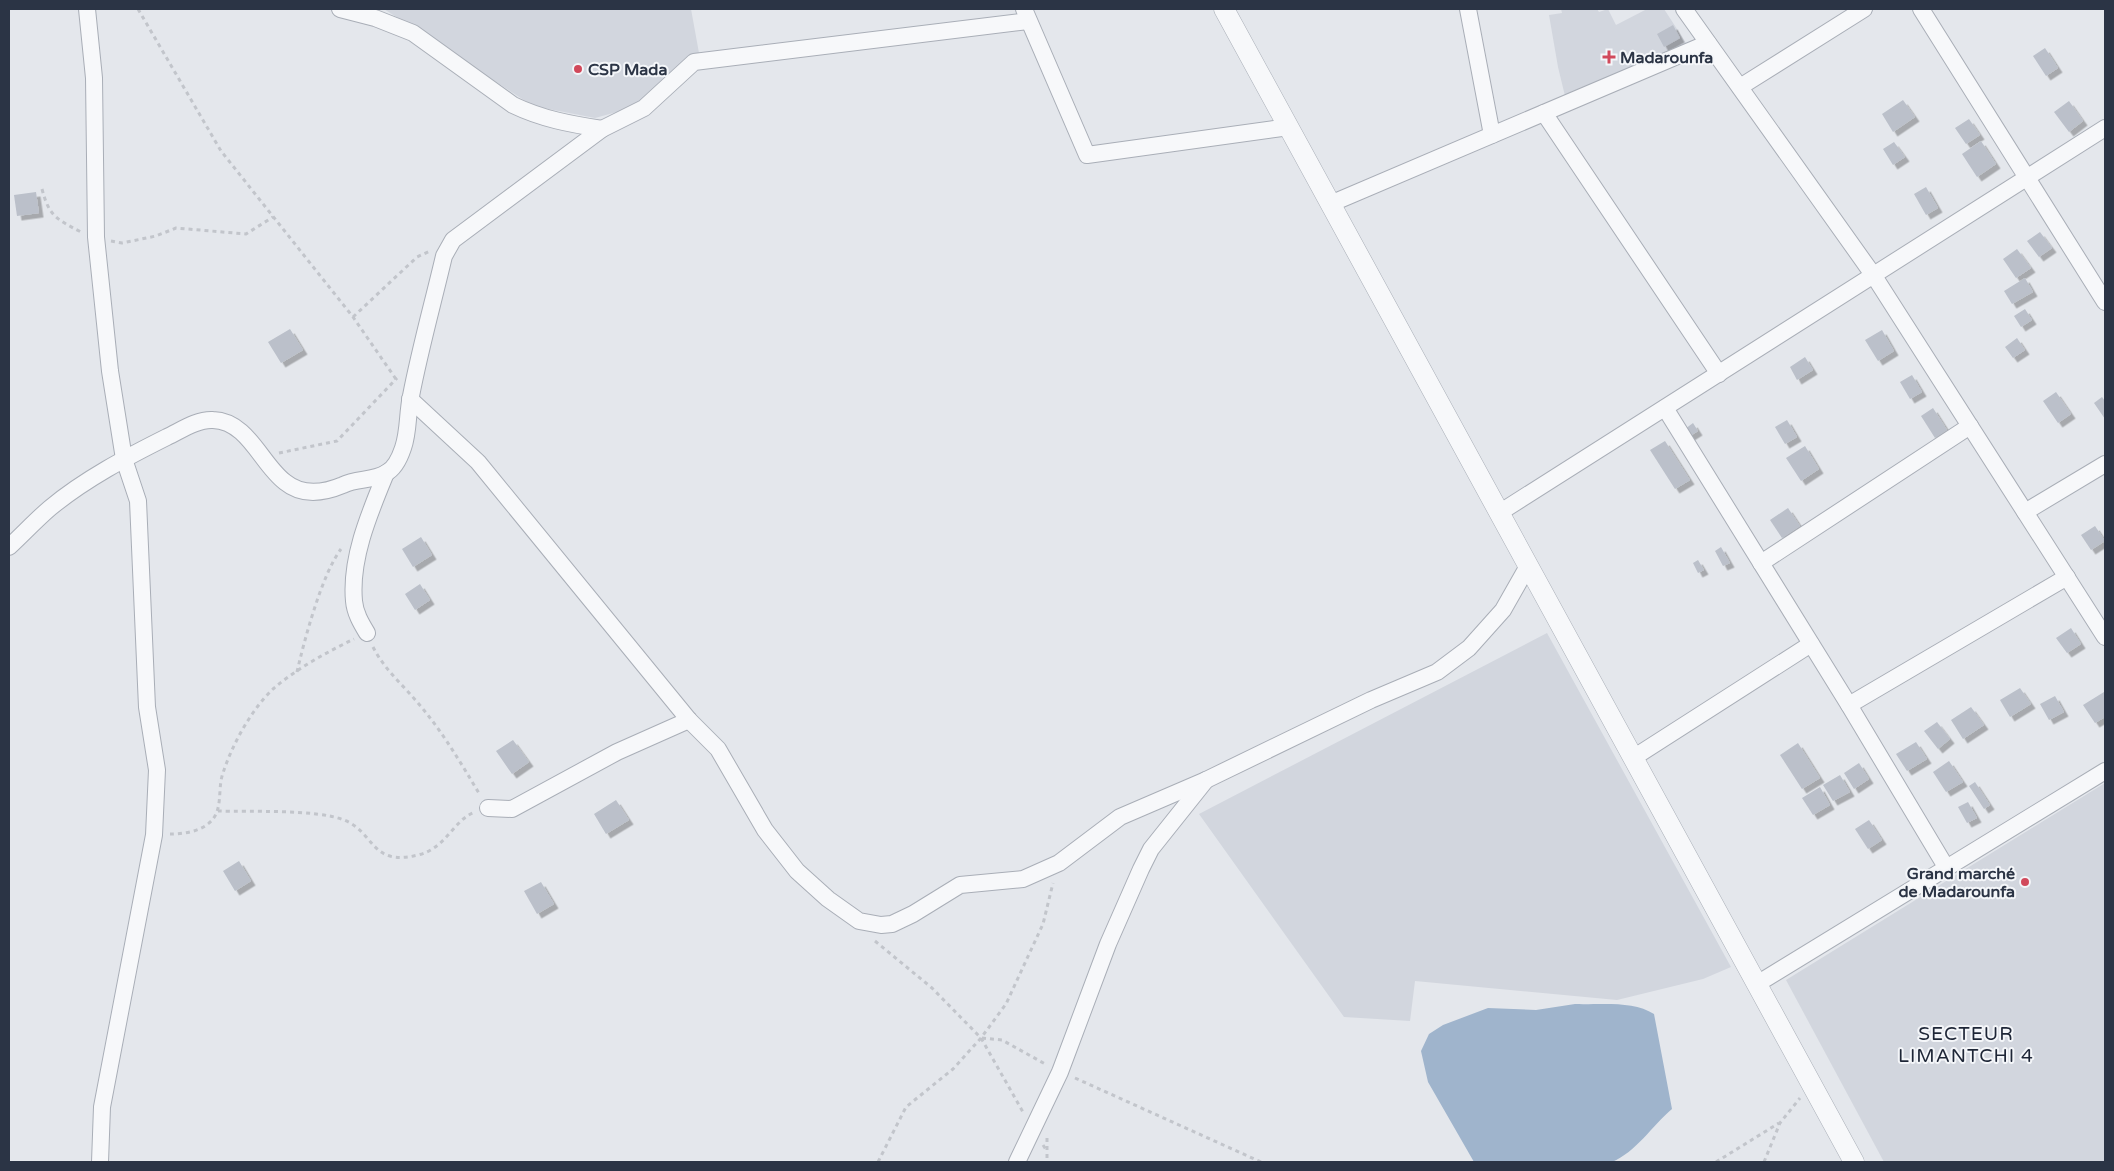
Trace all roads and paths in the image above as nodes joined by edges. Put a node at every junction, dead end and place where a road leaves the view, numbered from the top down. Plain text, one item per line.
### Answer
1 (87, 9) edge
2 (138, 9) edge
3 (340, 9) edge
4 (1224, 9) edge
5 (1468, 9) edge
6 (1684, 9) edge
7 (1864, 9) edge
8 (1921, 9) edge
9 (1026, 15) edge
10 (1708, 43) junction
11 (1740, 87) junction
12 (1544, 113) junction
13 (1288, 127) junction
14 (2105, 128) edge
15 (602, 129) junction
16 (1492, 135) junction
17 (2026, 178) junction
18 (42, 189) dead end
19 (1330, 204) junction
20 (273, 217) junction
21 (97, 239) junction
22 (453, 240) junction
23 (1874, 276) junction
24 (2105, 302) edge
25 (353, 318) junction
26 (400, 372) dead end
27 (1719, 374) junction
28 (396, 380) junction
29 (410, 399) junction
30 (1665, 408) junction
31 (1970, 426) junction
32 (264, 456) junction
33 (124, 459) junction
34 (2105, 464) edge
35 (386, 473) junction
36 (2025, 512) junction
37 (1499, 513) junction
38 (9, 546) edge
39 (344, 546) dead end
40 (1761, 563) junction
41 (1528, 566) junction
42 (2066, 576) junction
43 (367, 633) junction
44 (2105, 637) edge
45 (1811, 644) junction
46 (296, 673) junction
47 (1849, 704) junction
48 (689, 720) junction
49 (1633, 758) junction
50 (2105, 771) edge
51 (1206, 780) junction
52 (488, 808) junction
53 (218, 811) junction
54 (154, 835) junction
55 (1059, 864) junction
56 (1946, 867) junction
57 (859, 921) junction
58 (1757, 984) junction
59 (981, 1038) junction
60 (1060, 1072) junction
61 (1811, 1083) junction
62 (1780, 1123) junction
63 (1033, 1130) junction
64 (1047, 1151) dead end
65 (100, 1162) edge
66 (878, 1162) edge
67 (1017, 1162) edge
68 (1261, 1162) edge
69 (1716, 1162) edge
70 (1764, 1162) edge
71 (1854, 1162) edge

1 - 21 street
2 - 20 path
3 - 15 street
4 - 13 street
5 - 16 street
6 - 10 street
7 - 11 street
8 - 17 street
9 - 13 street
9 - 15 street
10 - 11 street
10 - 12 street
11 - 23 street
12 - 16 street
12 - 27 street
13 - 19 street
14 - 17 street
15 - 22 street
16 - 19 street
17 - 23 street
17 - 24 street
18 - 21 path
19 - 37 street
20 - 21 path
20 - 25 path
21 - 33 street
22 - 25 path
22 - 29 street
23 - 27 street
23 - 31 street
25 - 28 path
26 - 28 path
27 - 30 street
28 - 29 path
28 - 32 path
29 - 35 street
29 - 48 street
30 - 37 street
30 - 40 street
31 - 36 street
31 - 40 street
32 - 33 street
32 - 35 street
33 - 38 street
33 - 54 street
34 - 36 street
35 - 43 street
36 - 42 street
37 - 41 street
39 - 46 path
40 - 45 street
41 - 49 street
41 - 51 street
42 - 44 street
42 - 47 street
43 - 46 path
43 - 52 path
45 - 47 street
45 - 49 street
46 - 53 path
47 - 56 street
48 - 52 street
48 - 57 street
49 - 58 street
50 - 56 street
51 - 55 street
51 - 60 street
52 - 53 path
53 - 54 path
54 - 65 street
55 - 57 street
55 - 59 path
56 - 58 street
57 - 59 path
58 - 61 street
59 - 60 path
59 - 63 path
59 - 66 path
60 - 63 street
60 - 68 path
61 - 62 path
61 - 71 street
62 - 69 path
62 - 70 path
63 - 64 path
63 - 67 street

